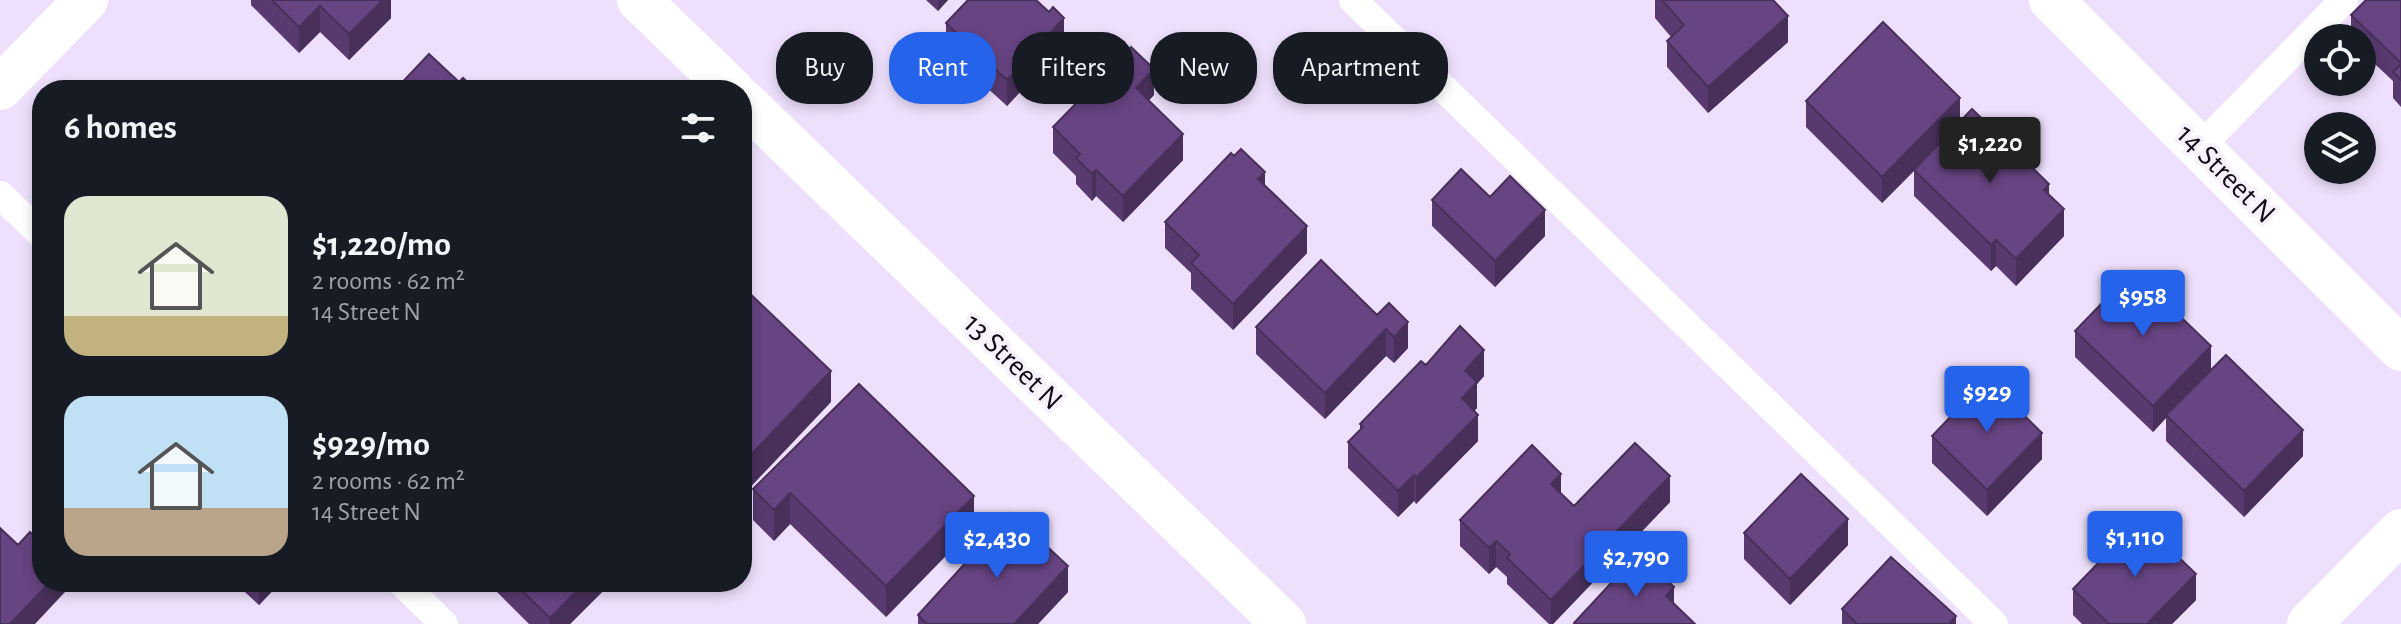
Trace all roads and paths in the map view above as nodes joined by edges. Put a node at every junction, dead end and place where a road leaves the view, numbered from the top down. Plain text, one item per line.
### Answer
1 (86, 0) edge
2 (639, 0) edge
3 (1353, 0) edge
4 (2051, 0) edge
5 (2344, 0) edge
6 (722, 80) edge
7 (0, 88) edge
8 (752, 110) edge
9 (2199, 148) junction
10 (0, 195) edge
11 (32, 225) edge
12 (2401, 349) edge
13 (2401, 531) edge
14 (411, 592) edge
15 (444, 624) edge
16 (1284, 624) edge
17 (1994, 624) edge
18 (2309, 624) edge

1 - 7 street
2 - 6 street
3 - 17 lane
4 - 9 street, 14 Street N
5 - 9 lane
8 - 16 street, 13 Street N
9 - 12 street, 14 Street N
10 - 11 lane
13 - 18 street
14 - 15 lane

